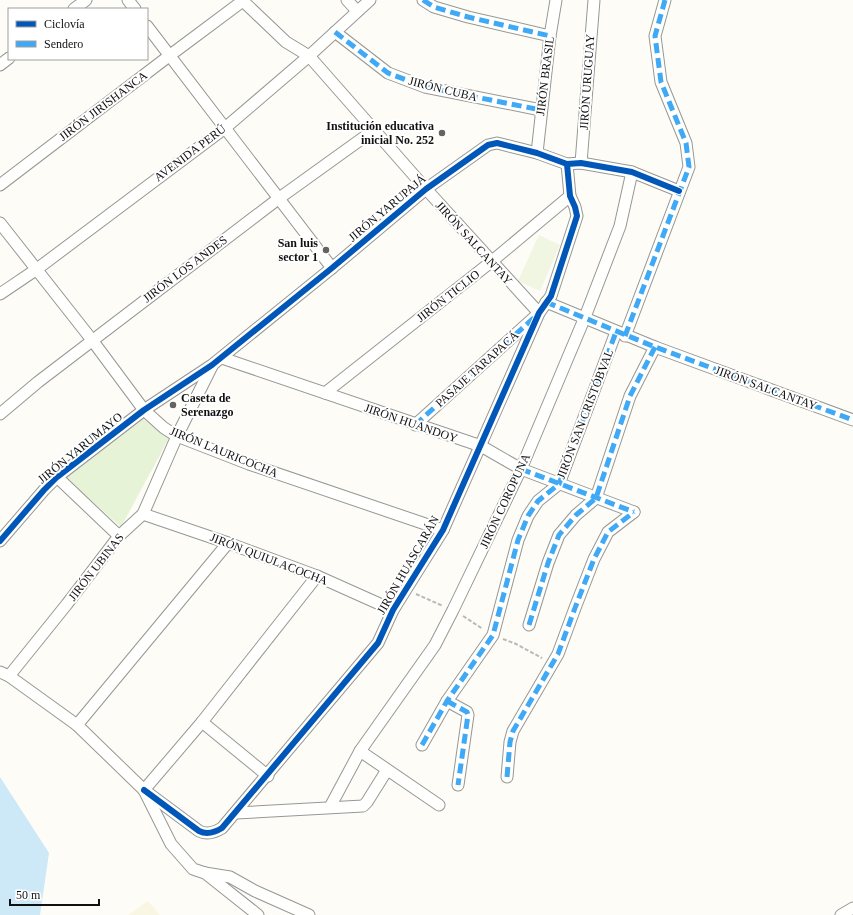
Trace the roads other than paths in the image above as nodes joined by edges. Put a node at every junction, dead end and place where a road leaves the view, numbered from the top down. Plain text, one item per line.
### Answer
1 (86, 0) edge
2 (128, 0) edge
3 (244, 0) edge
4 (348, 0) edge
5 (370, 0) edge
6 (423, 0) edge
7 (556, 0) edge
8 (594, 0) edge
9 (665, 0) edge
10 (75, 8) edge
11 (134, 8) edge
12 (357, 11) junction
13 (148, 27) edge
14 (336, 32) junction
15 (550, 36) junction
16 (169, 56) junction
17 (309, 56) junction
18 (8, 59) edge
19 (0, 65) edge
20 (541, 110) junction
21 (225, 128) junction
22 (374, 130) junction
23 (537, 153) junction
24 (581, 163) junction
25 (567, 164) junction
26 (632, 172) junction
27 (0, 184) edge
28 (426, 189) junction
29 (679, 191) junction
30 (570, 196) junction
31 (278, 199) junction
32 (0, 223) edge
33 (491, 262) junction
34 (332, 268) junction
35 (36, 269) junction
36 (0, 294) edge
37 (546, 302) junction
38 (539, 313) junction
39 (585, 317) junction
40 (620, 334) junction
41 (92, 340) junction
42 (655, 347) junction
43 (222, 358) junction
44 (212, 365) junction
45 (325, 393) junction
46 (144, 410) junction
47 (0, 414) edge
48 (853, 420) edge
49 (415, 424) junction
50 (177, 436) junction
51 (481, 446) junction
52 (521, 469) junction
53 (57, 477) junction
54 (559, 484) junction
55 (596, 498) junction
56 (143, 514) junction
57 (443, 530) junction
58 (119, 536) junction
59 (0, 541) edge
60 (228, 543) junction
61 (318, 576) junction
62 (393, 610) junction
63 (529, 625) dead end
64 (5, 674) edge
65 (447, 701) junction
66 (202, 722) junction
67 (77, 725) junction
68 (422, 745) dead end
69 (360, 751) junction
70 (387, 770) junction
71 (268, 776) junction
72 (507, 777) dead end
73 (458, 785) dead end
74 (144, 790) junction
75 (439, 805) dead end
76 (330, 807) junction
77 (236, 813) junction
78 (205, 873) junction
79 (853, 908) edge
80 (258, 915) edge
81 (309, 915) edge
82 (841, 915) edge

1 - 10 street
2 - 11 street
3 - 16 street, JIRÓN JIRISHANCA
3 - 17 street, JIRÓN SALCANTAY
4 - 12 street
5 - 12 street, AVENIDA PERÚ
6 - 15 street
7 - 15 street, JIRÓN BRASIL
8 - 24 street, JIRÓN URUGUAY
9 - 29 street, JIRÓN SAN CRISTÓBVAL
12 - 14 street, AVENIDA PERÚ
13 - 16 street
14 - 17 street, AVENIDA PERÚ
14 - 20 street, JIRÓN CUBA
15 - 20 street, JIRÓN BRASIL
16 - 21 street
16 - 27 street, JIRÓN JIRISHANCA
17 - 21 street, AVENIDA PERÚ
17 - 22 street, JIRÓN SALCANTAY
18 - 19 street
20 - 23 street, JIRÓN BRASIL
21 - 31 street
21 - 35 street, AVENIDA PERÚ
22 - 28 street, JIRÓN SALCANTAY
22 - 31 street, JIRÓN LOS ANDES
23 - 25 street, JIRÓN YARUPAJÁ
23 - 28 street, JIRÓN YARUPAJÁ
24 - 25 street, JIRÓN YARUPAJÁ
24 - 26 street, JIRÓN YARUPAJÁ
25 - 30 street, JIRÓN HUASCARÁN
26 - 29 street, JIRÓN YARUPAJÁ
26 - 39 street, JIRÓN COROPUNA
28 - 33 street, JIRÓN SALCANTAY
28 - 34 street, JIRÓN YARUPAJÁ
29 - 40 street, JIRÓN SAN CRISTÓBVAL
30 - 33 street, JIRÓN TICLIO
30 - 37 street, JIRÓN HUASCARÁN
31 - 34 street
31 - 41 street, JIRÓN LOS ANDES
32 - 35 street, JIRÓN LAURICOCHA
33 - 38 street, JIRÓN SALCANTAY
33 - 45 street, JIRÓN TICLIO
34 - 43 street, JIRÓN YARUPAJÁ
35 - 36 street, AVENIDA PERÚ
35 - 41 street, JIRÓN LAURICOCHA
37 - 38 street, JIRÓN HUASCARÁN
37 - 39 street, JIRÓN SALCANTAY
38 - 49 street, PASAJE TARAPACÁ
38 - 51 street, JIRÓN HUASCARÁN
39 - 40 street, JIRÓN SALCANTAY
39 - 52 street, JIRÓN COROPUNA
40 - 42 street, JIRÓN SALCANTAY
40 - 54 street, JIRÓN SAN CRISTÓBVAL
41 - 46 street, JIRÓN LAURICOCHA
41 - 47 street, JIRÓN LOS ANDES
42 - 48 street, JIRÓN SALCANTAY
42 - 55 street
43 - 44 street, JIRÓN YARUPAJÁ
43 - 45 street, JIRÓN HUANDOY
44 - 46 street, JIRÓN YARUPAJÁ
44 - 50 street, JIRÓN UBINAS
45 - 49 street, JIRÓN HUANDOY
46 - 50 street, JIRÓN LAURICOCHA
46 - 53 street, JIRÓN YARUMAYO
49 - 51 street, JIRÓN HUANDOY
50 - 56 street, JIRÓN UBINAS
50 - 57 street, JIRÓN LAURICOCHA
51 - 52 street, JIRÓN HUANDOY
51 - 57 street, JIRÓN HUASCARÁN
52 - 54 street, JIRÓN HUANDOY
52 - 69 street, JIRÓN COROPUNA
53 - 58 street
53 - 59 street, JIRÓN YARUMAYO
54 - 55 street, JIRÓN HUANDOY
54 - 65 street, JIRÓN SAN CRISTÓBVAL
55 - 63 street
55 - 72 street, JIRÓN HUANDOY
56 - 58 street, JIRÓN UBINAS
56 - 60 street, JIRÓN QUIULACOCHA
57 - 62 street, JIRÓN HUASCARÁN
58 - 64 street, JIRÓN UBINAS
60 - 61 street, JIRÓN QUIULACOCHA
60 - 67 street
61 - 62 street, JIRÓN QUIULACOCHA
61 - 66 street
62 - 71 street, JIRÓN HUASCARÁN
64 - 67 street
65 - 68 street, JIRÓN SAN CRISTÓBVAL
65 - 73 street
66 - 71 street
66 - 74 street
67 - 74 street
69 - 70 street
69 - 76 street, JIRÓN COROPUNA
70 - 75 street
70 - 76 street
71 - 77 street, JIRÓN HUASCARÁN
74 - 77 street, JIRÓN HUASCARÁN
74 - 78 street
76 - 77 street
78 - 80 street
78 - 81 street
79 - 82 street

